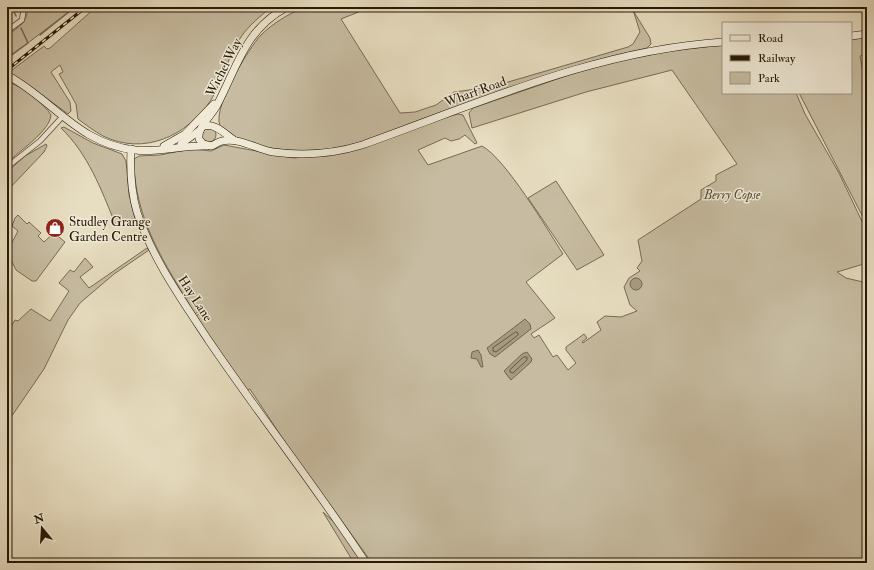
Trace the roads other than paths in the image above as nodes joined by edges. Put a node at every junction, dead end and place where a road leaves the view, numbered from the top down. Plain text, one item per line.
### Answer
1 (24, 7) edge
2 (287, 7) edge
3 (7, 31) edge
4 (867, 34) edge
5 (852, 36) edge
6 (722, 42) edge
7 (9, 76) edge
8 (221, 95) junction
9 (216, 107) junction
10 (63, 116) junction
11 (201, 129) junction
12 (217, 129) junction
13 (236, 141) junction
14 (218, 142) junction
15 (177, 146) junction
16 (207, 146) junction
17 (131, 149) junction
18 (156, 150) junction
19 (7, 167) edge
20 (366, 563) edge

1 - 3 street
2 - 8 main road, Wichel Way
4 - 5 main road
6 - 13 main road, Wharf Road
7 - 10 main road
8 - 9 main road, Wichel Way
8 - 18 main road
9 - 11 main road, Wichel Way
9 - 12 main road, Wichel Way
10 - 17 main road
10 - 19 street
11 - 12 main road
11 - 15 main road, Wharf Road
11 - 16 main road
12 - 13 main road, Wharf Road
12 - 14 main road
13 - 14 main road, Wharf Road
14 - 16 main road, Wharf Road
15 - 16 main road, Wharf Road
15 - 18 main road, Wharf Road
17 - 18 main road, Wharf Road
17 - 20 main road, Hay Lane

